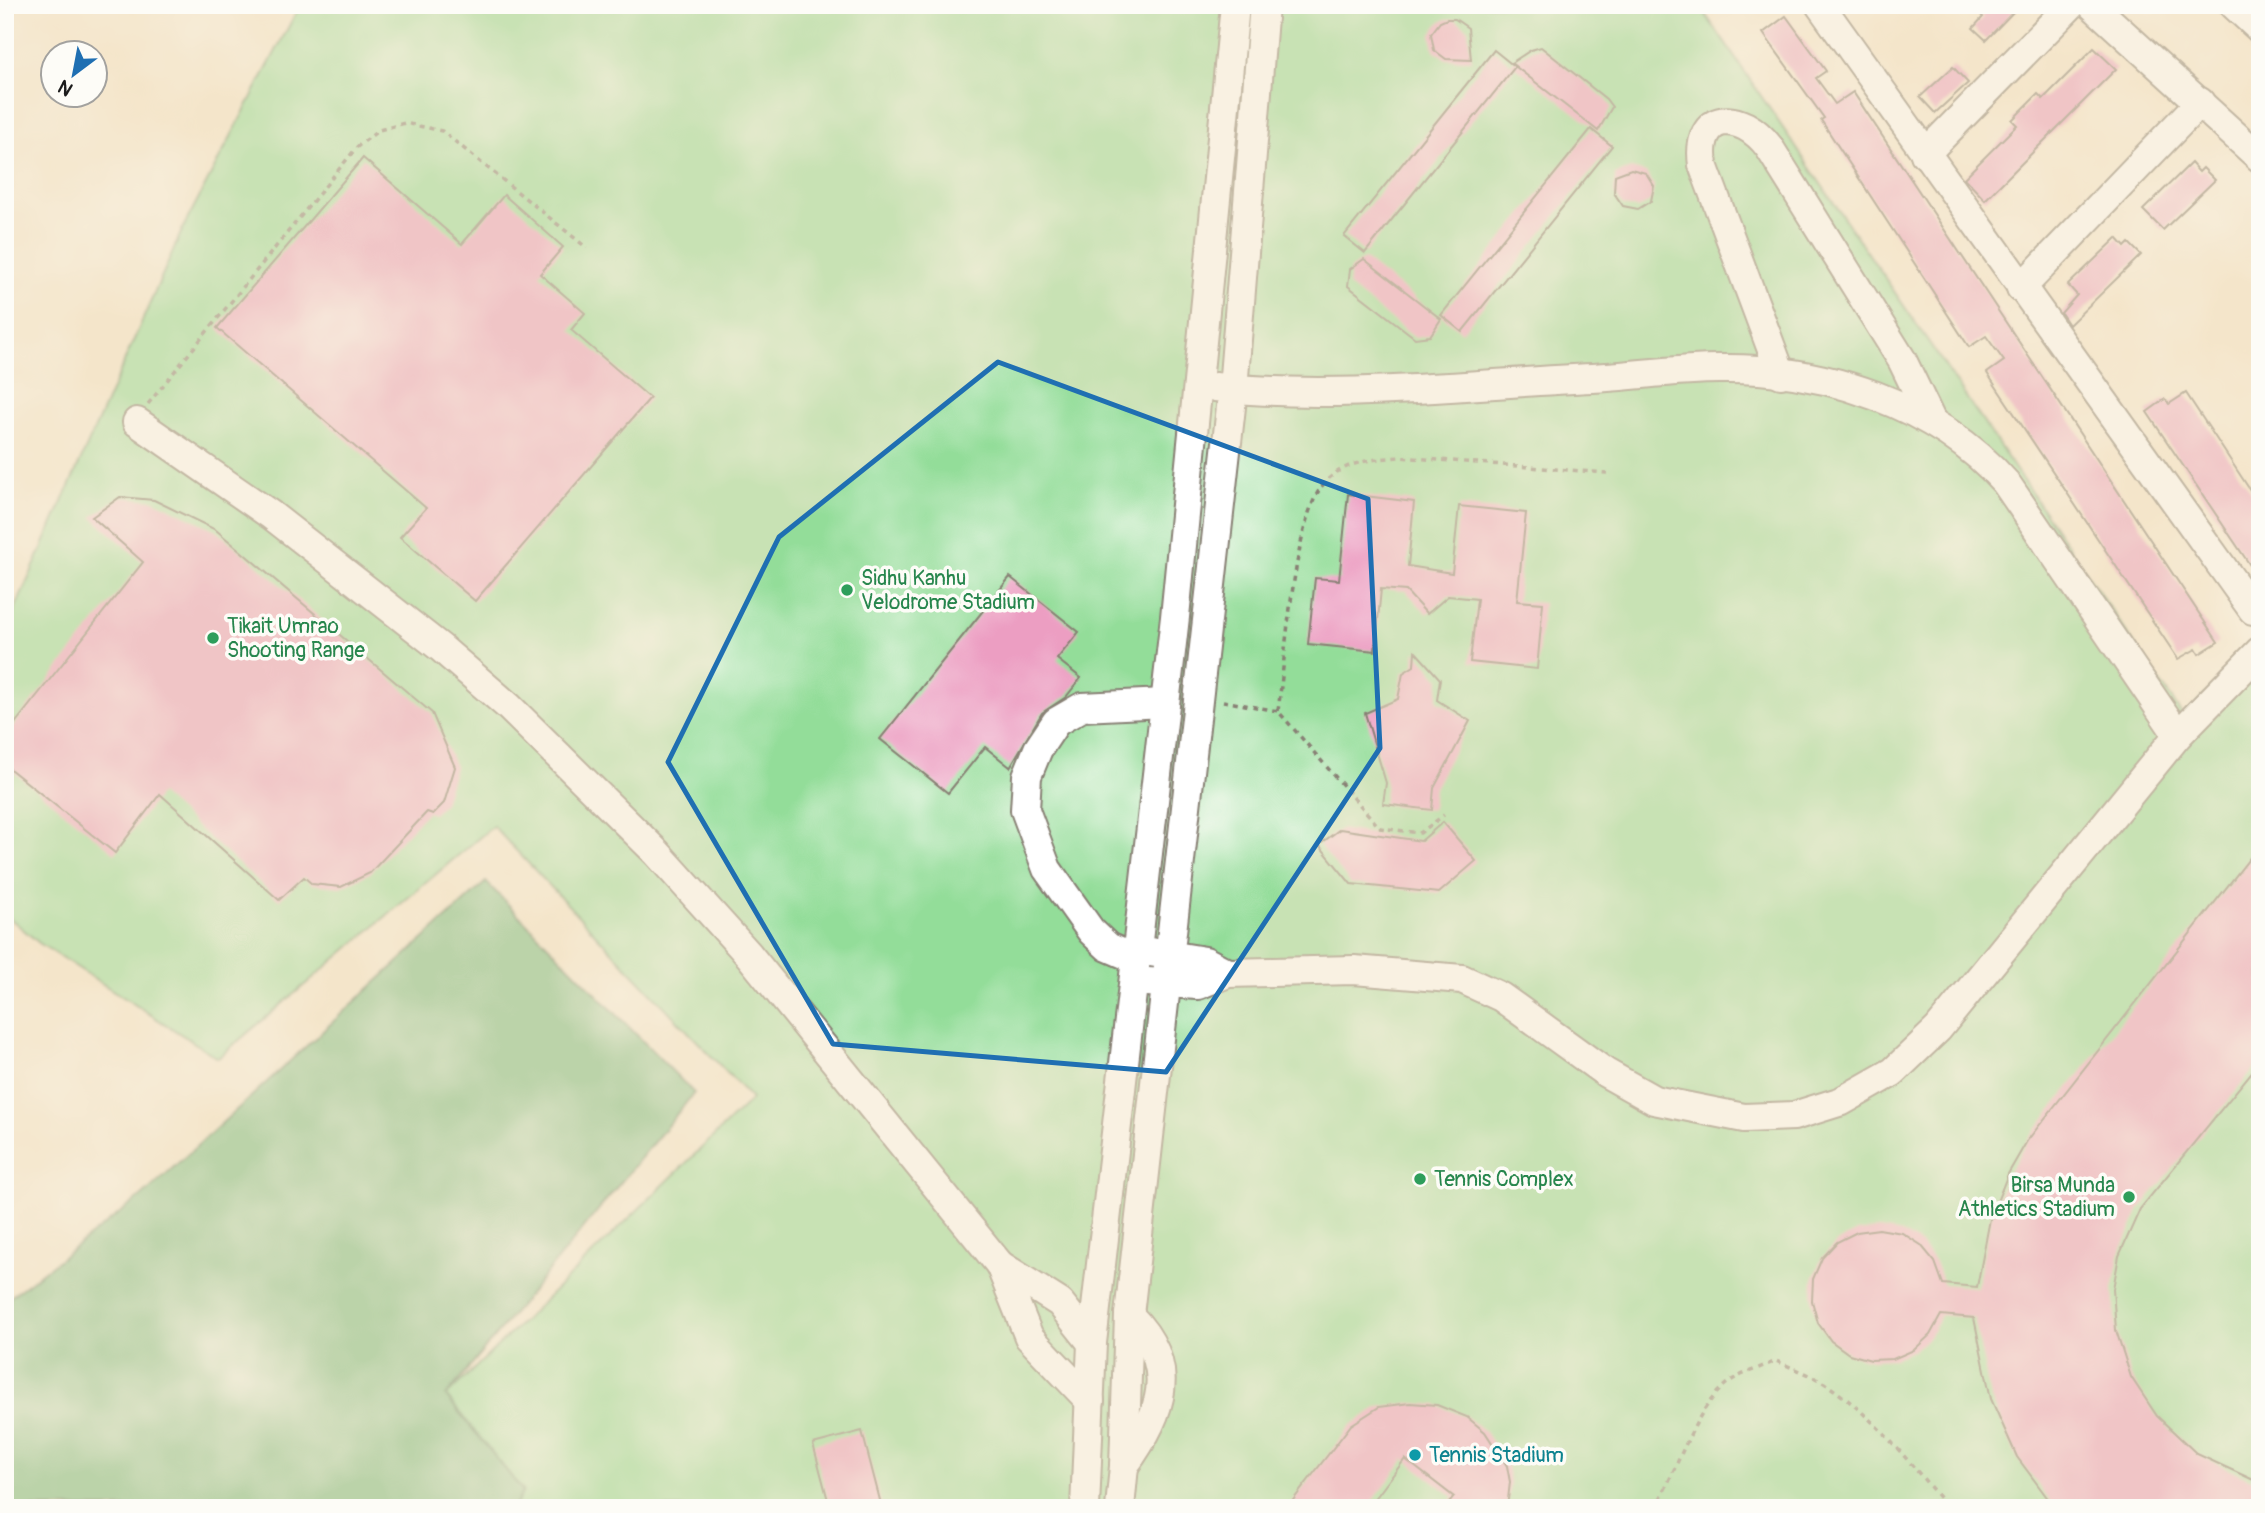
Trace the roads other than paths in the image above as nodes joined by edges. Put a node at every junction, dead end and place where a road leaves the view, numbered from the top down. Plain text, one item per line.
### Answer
1 (1236, 5) edge
2 (1264, 5) edge
3 (1820, 5) edge
4 (2071, 5) edge
5 (2092, 5) edge
6 (2234, 5) edge
7 (2260, 29) edge
8 (2200, 102) junction
9 (1925, 154) junction
10 (2260, 158) edge
11 (2021, 288) junction
12 (1781, 374) junction
13 (1198, 385) junction
14 (1233, 389) junction
15 (137, 422) road end
16 (1932, 422) junction
17 (2253, 610) dead end
18 (2260, 651) edge
19 (1165, 703) junction
20 (2178, 735) junction
21 (1168, 954) junction
22 (1135, 963) junction
23 (1228, 973) junction
24 (1165, 983) junction
25 (1000, 1265) junction
26 (1129, 1315) junction
27 (1092, 1343) junction
28 (1161, 1362) junction
29 (1127, 1367) junction
30 (1090, 1401) junction
31 (1124, 1466) junction
32 (1085, 1508) edge
33 (1120, 1508) edge

1 - 13 street
2 - 14 street
3 - 9 street
4 - 9 street
5 - 8 street
6 - 7 street
8 - 10 street
8 - 11 street
9 - 11 street
11 - 17 street
12 - 14 street
12 - 16 street
12 - 16 street
13 - 14 street
13 - 19 street
14 - 21 street
15 - 25 street
16 - 20 street
18 - 20 street
19 - 22 street
19 - 22 street
20 - 23 street
21 - 22 street
21 - 23 street
21 - 24 street
22 - 24 street
22 - 27 street
23 - 24 street
24 - 26 street
25 - 27 street
25 - 30 street
26 - 28 street
26 - 29 street
27 - 30 street
28 - 29 street
28 - 31 street
29 - 31 street
30 - 32 street
31 - 33 street

